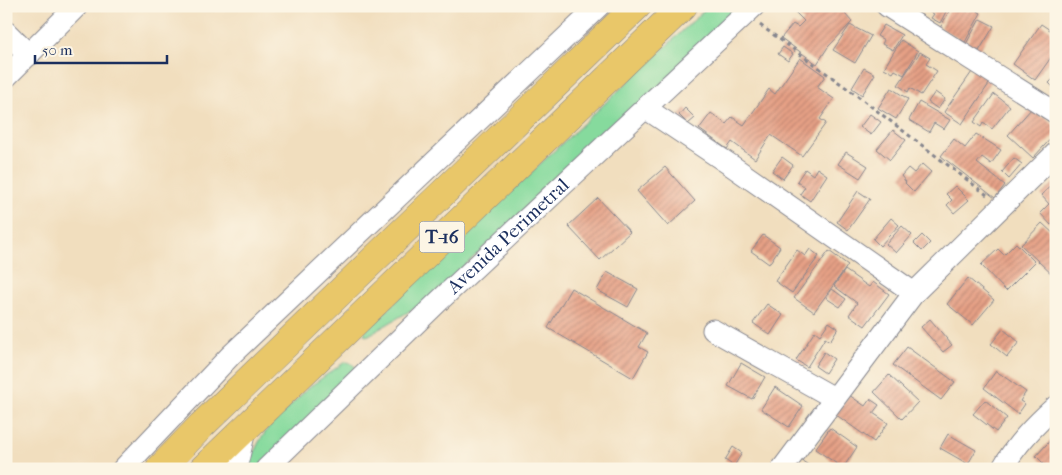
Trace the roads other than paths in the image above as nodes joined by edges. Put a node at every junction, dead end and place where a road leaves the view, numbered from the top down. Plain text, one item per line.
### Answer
1 (77, 6) edge
2 (599, 6) edge
3 (637, 6) edge
4 (683, 6) edge
5 (886, 6) edge
6 (749, 10) edge
7 (6, 32) edge
8 (28, 55) junction
9 (6, 77) edge
10 (645, 108) junction
11 (1056, 113) edge
12 (1056, 153) edge
13 (914, 293) junction
14 (713, 330) dead end
15 (834, 398) junction
16 (1055, 407) edge
17 (246, 426) junction
18 (123, 469) edge
19 (160, 469) edge
20 (203, 469) edge
21 (236, 469) edge
22 (266, 469) edge
23 (782, 469) edge
24 (1002, 469) edge

1 - 8 street
2 - 18 street
3 - 19 highway, T-16
4 - 17 highway, T-16
5 - 11 street
6 - 10 street, Avenida Perimetral
7 - 8 street
8 - 9 street
10 - 13 street
10 - 22 street, Avenida Perimetral
12 - 13 street
13 - 15 street
14 - 15 street
15 - 23 street
16 - 24 street
17 - 20 highway, T-16
17 - 21 street

